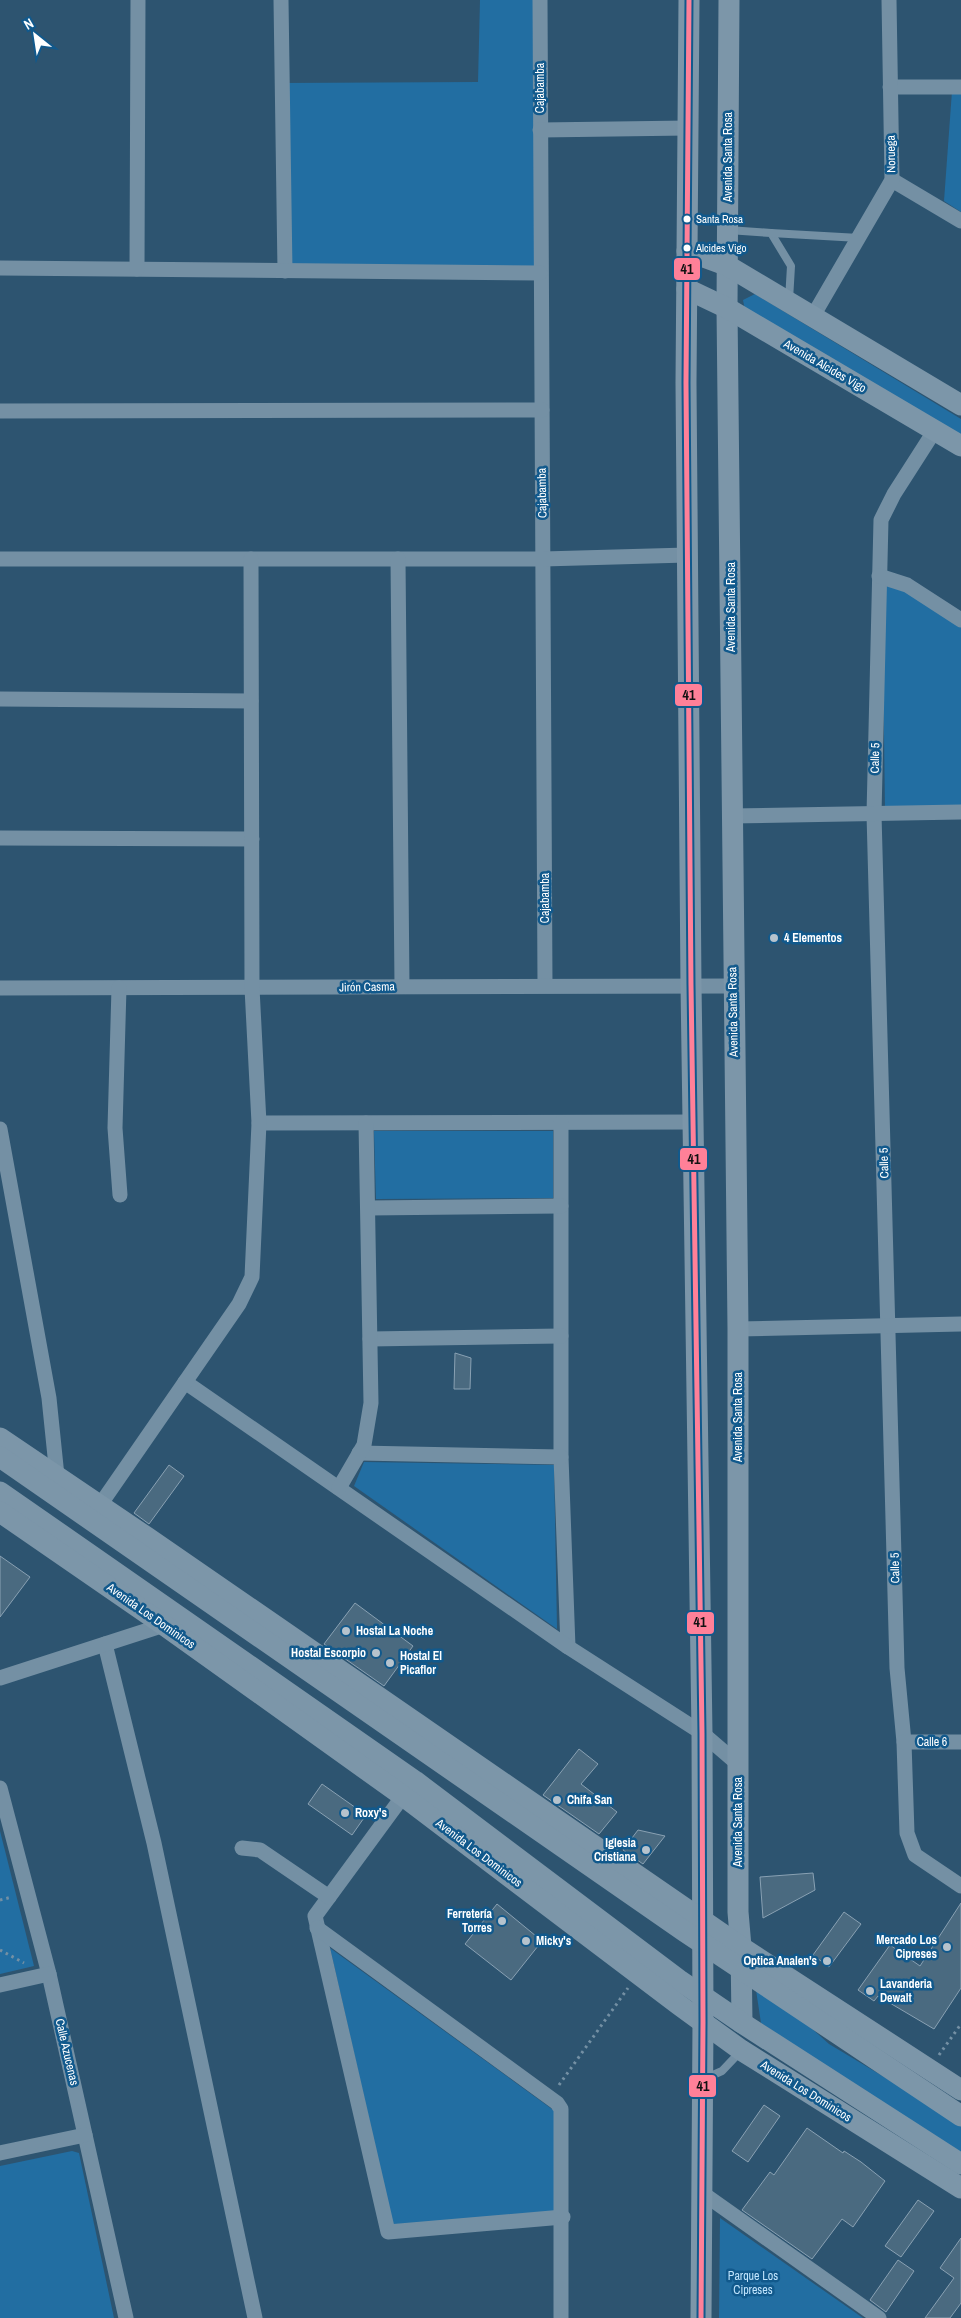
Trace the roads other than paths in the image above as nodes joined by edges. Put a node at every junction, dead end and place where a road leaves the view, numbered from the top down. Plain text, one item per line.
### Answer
1 (138, 0) edge
2 (281, 0) edge
3 (540, 0) edge
4 (689, 0) edge
5 (729, 0) edge
6 (889, 0) edge
7 (890, 87) junction
8 (961, 87) edge
9 (688, 128) junction
10 (540, 130) junction
11 (892, 180) junction
12 (961, 221) edge
13 (728, 230) junction
14 (771, 233) junction
15 (859, 238) junction
16 (687, 251) junction
17 (728, 266) junction
18 (0, 268) edge
19 (137, 269) junction
20 (285, 271) junction
21 (540, 272) junction
22 (687, 289) junction
23 (789, 302) junction
24 (727, 308) junction
25 (813, 316) junction
26 (961, 405) edge
27 (542, 410) junction
28 (0, 411) edge
29 (935, 430) junction
30 (961, 446) edge
31 (687, 556) junction
32 (0, 558) edge
33 (251, 559) junction
34 (398, 559) junction
35 (543, 559) junction
36 (879, 576) junction
37 (961, 620) edge
38 (0, 699) edge
39 (251, 701) junction
40 (961, 812) edge
41 (874, 814) junction
42 (731, 816) junction
43 (0, 838) edge
44 (252, 839) junction
45 (545, 985) junction
46 (690, 985) junction
47 (402, 986) junction
48 (733, 986) junction
49 (0, 988) edge
50 (119, 988) junction
51 (252, 988) junction
52 (693, 1122) junction
53 (259, 1123) junction
54 (366, 1123) junction
55 (561, 1123) junction
56 (0, 1128) edge
57 (120, 1195) dead end
58 (561, 1206) junction
59 (368, 1208) junction
60 (889, 1324) junction
61 (961, 1324) edge
62 (738, 1329) junction
63 (561, 1336) junction
64 (370, 1339) junction
65 (186, 1382) junction
66 (0, 1438) edge
67 (359, 1454) junction
68 (0, 1457) edge
69 (561, 1457) junction
70 (56, 1476) junction
71 (339, 1488) junction
72 (0, 1492) edge
73 (100, 1505) junction
74 (0, 1512) edge
75 (109, 1530) junction
76 (148, 1538) junction
77 (164, 1625) junction
78 (105, 1644) junction
79 (568, 1647) junction
80 (0, 1678) edge
81 (702, 1733) junction
82 (904, 1742) junction
83 (961, 1742) edge
84 (738, 1764) junction
85 (0, 1788) edge
86 (403, 1796) junction
87 (5, 1826) edge
88 (242, 1848) dead end
89 (961, 1886) edge
90 (329, 1897) junction
91 (703, 1921) junction
92 (317, 1928) junction
93 (703, 1942) junction
94 (741, 1948) junction
95 (741, 1969) junction
96 (49, 1974) junction
97 (0, 1985) edge
98 (703, 1996) junction
99 (703, 2022) junction
100 (742, 2023) junction
101 (741, 2050) junction
102 (702, 2080) junction
103 (961, 2090) edge
104 (961, 2116) edge
105 (85, 2135) junction
106 (0, 2153) edge
107 (961, 2164) edge
108 (961, 2188) edge
109 (701, 2192) junction
110 (563, 2217) junction
111 (126, 2318) edge
112 (255, 2318) edge
113 (561, 2318) edge
114 (701, 2318) edge
115 (879, 2318) edge

1 - 19 street
2 - 20 street
3 - 10 street, Cajabamba
4 - 9 main road
5 - 13 main road, Avenida Santa Rosa
6 - 7 street, Noruega
7 - 8 street
7 - 11 street, Noruega
9 - 10 street
9 - 16 main road
10 - 21 street, Cajabamba
11 - 12 street
11 - 15 street, Noruega
13 - 14 lane
13 - 17 main road, Avenida Santa Rosa
14 - 15 lane
14 - 23 lane
15 - 25 street, Noruega
16 - 17 main road
16 - 22 main road
17 - 23 main road
17 - 24 main road, Avenida Santa Rosa
18 - 19 street
19 - 20 street
20 - 21 street
21 - 27 street, Cajabamba
22 - 24 main road, Avenida Alcides Vigo
22 - 31 main road
23 - 25 main road
24 - 29 main road, Avenida Alcides Vigo
24 - 42 main road, Avenida Santa Rosa
25 - 26 main road
27 - 28 street
27 - 35 street, Cajabamba
29 - 30 main road, Avenida Alcides Vigo
29 - 36 street, Calle 5
31 - 35 street
31 - 46 main road
32 - 33 street
33 - 34 street
33 - 39 street
34 - 35 street
34 - 47 street
35 - 45 street, Cajabamba
36 - 37 street
36 - 41 street, Calle 5
38 - 39 street
39 - 44 street
40 - 41 street
41 - 42 street
41 - 60 street, Calle 5
42 - 48 main road, Avenida Santa Rosa
43 - 44 street
44 - 51 street
45 - 46 street, Jirón Casma
45 - 47 street, Jirón Casma
46 - 48 street, Jirón Casma
46 - 52 main road
47 - 51 street, Jirón Casma
48 - 62 main road, Avenida Santa Rosa
49 - 50 street, Jirón Casma
50 - 51 street, Jirón Casma
50 - 57 street
51 - 53 street
52 - 55 street
52 - 81 main road
53 - 54 street
53 - 65 street
54 - 55 street
54 - 59 street
55 - 58 street
56 - 70 street
58 - 59 street
58 - 63 street
59 - 64 street
60 - 61 street
60 - 62 street
60 - 82 street, Calle 5
62 - 84 main road, Avenida Santa Rosa
63 - 64 street
63 - 69 street
64 - 67 street
65 - 71 street
65 - 73 street
66 - 70 main road
67 - 69 street
67 - 71 street
68 - 75 main road
69 - 79 street
70 - 73 main road
71 - 79 street
72 - 98 main road, Avenida Los Dominicos
73 - 76 main road
74 - 77 main road, Avenida Los Dominicos
75 - 76 main road
75 - 93 main road
76 - 91 main road
77 - 78 street
77 - 86 main road, Avenida Los Dominicos
78 - 80 street
78 - 112 street
79 - 81 street
81 - 84 street
81 - 91 main road
82 - 83 street, Calle 6
82 - 89 street, Calle 5
84 - 94 main road, Avenida Santa Rosa
85 - 87 street, Calle Azucenas
86 - 90 street
86 - 99 main road, Avenida Los Dominicos
87 - 96 street, Calle Azucenas
88 - 90 street
90 - 92 street
91 - 93 main road
91 - 94 main road
92 - 110 street
92 - 110 street
93 - 95 main road
93 - 98 main road
94 - 95 main road, Avenida Santa Rosa
94 - 103 main road
95 - 100 main road, Avenida Santa Rosa
95 - 104 main road
96 - 97 street
96 - 105 street, Calle Azucenas
98 - 99 main road
98 - 100 main road, Avenida Los Dominicos
99 - 101 main road, Avenida Los Dominicos
99 - 102 main road
100 - 107 main road, Avenida Los Dominicos
101 - 102 lane
101 - 108 main road, Avenida Los Dominicos
102 - 109 main road
105 - 106 street
105 - 111 street, Calle Azucenas
109 - 114 main road
109 - 115 street
110 - 113 street

